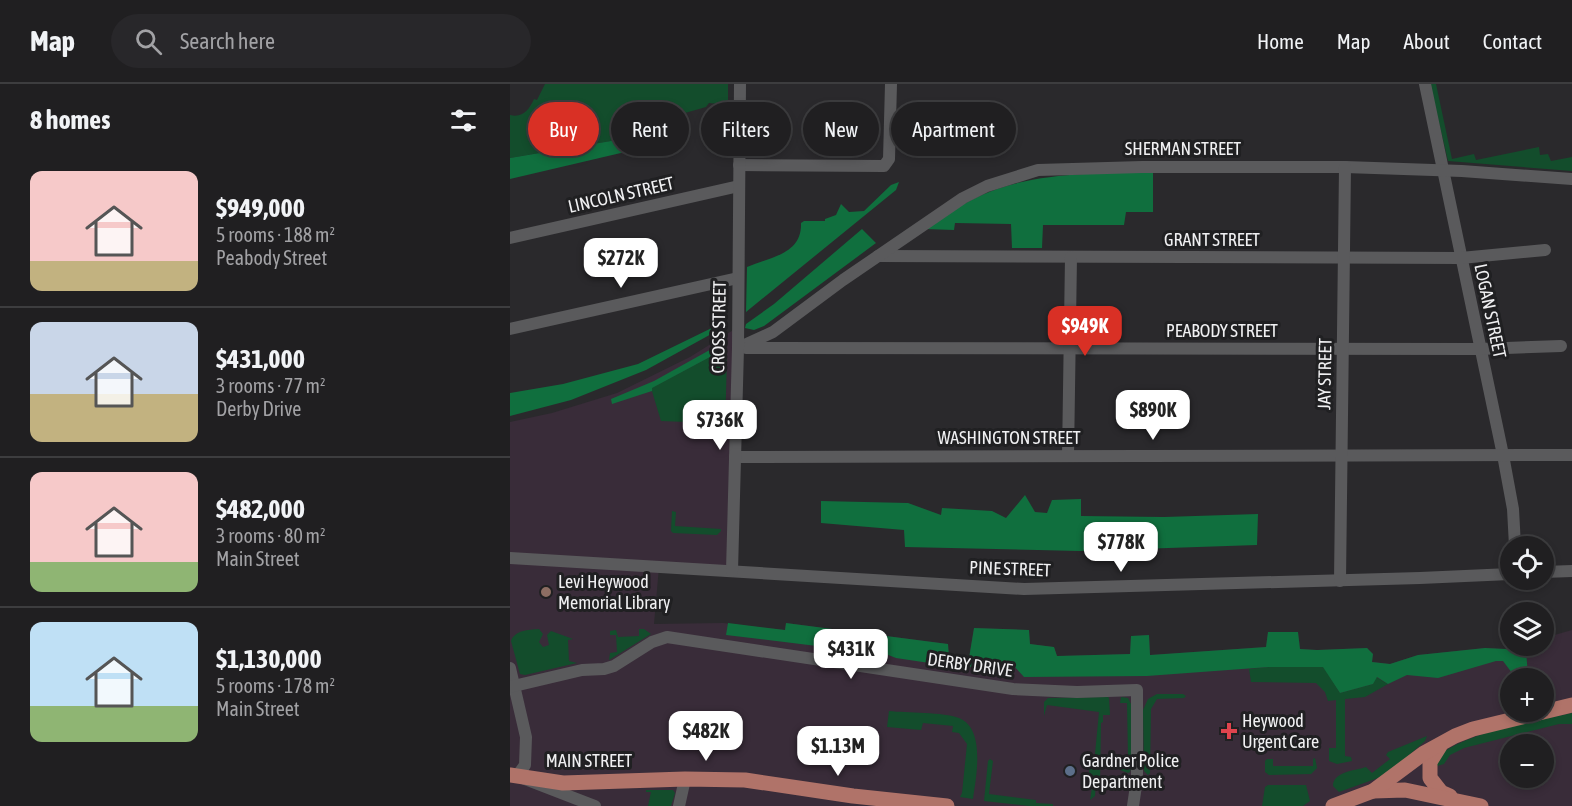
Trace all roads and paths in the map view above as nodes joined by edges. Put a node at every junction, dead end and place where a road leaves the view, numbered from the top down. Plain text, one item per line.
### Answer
1 (740, 84) edge
2 (891, 84) edge
3 (1425, 84) edge
4 (739, 165) junction
5 (1345, 167) junction
6 (1442, 171) junction
7 (1572, 179) edge
8 (739, 186) junction
9 (510, 238) edge
10 (1545, 249) dead end
11 (877, 256) junction
12 (1071, 257) junction
13 (1344, 258) junction
14 (1461, 258) junction
15 (738, 278) junction
16 (510, 329) edge
17 (1561, 346) dead end
18 (738, 348) junction
19 (1070, 348) junction
20 (1343, 349) junction
21 (1480, 349) junction
22 (1342, 455) junction
23 (1503, 455) junction
24 (1572, 455) edge
25 (1068, 456) junction
26 (735, 457) junction
27 (1514, 536) edge
28 (510, 558) edge
29 (732, 571) junction
30 (1572, 571) edge
31 (1554, 572) edge
32 (1500, 574) edge
33 (1340, 581) junction
34 (510, 668) edge
35 (512, 686) edge
36 (1572, 705) edge
37 (1449, 738) junction
38 (685, 779) junction
39 (512, 780) edge
40 (1373, 791) junction
41 (1474, 804) edge
42 (595, 806) edge
43 (679, 806) edge
44 (947, 806) edge
45 (1133, 806) edge
46 (1334, 806) edge

1 - 4 street, CROSS STREET
2 - 4 street
3 - 6 street, LOGAN STREET
4 - 8 street, CROSS STREET
5 - 6 street, SHERMAN STREET
5 - 11 street, SHERMAN STREET
5 - 13 street, JAY STREET
6 - 7 street, SHERMAN STREET
6 - 14 street, LOGAN STREET
8 - 9 street, LINCOLN STREET
8 - 15 street, CROSS STREET
10 - 14 street, GRANT STREET
11 - 12 street, GRANT STREET
11 - 18 street, SHERMAN STREET
12 - 13 street, GRANT STREET
12 - 19 street
13 - 14 street, GRANT STREET
13 - 20 street, JAY STREET
14 - 21 street, LOGAN STREET
15 - 16 street
15 - 18 street, CROSS STREET
17 - 21 street, PEABODY STREET
18 - 19 street, PEABODY STREET
18 - 26 street, CROSS STREET
19 - 20 street, PEABODY STREET
19 - 25 street
20 - 21 street, PEABODY STREET
20 - 22 street, JAY STREET
21 - 23 street, LOGAN STREET
22 - 23 street, WASHINGTON STREET
22 - 25 street, WASHINGTON STREET
22 - 33 street, JAY STREET
23 - 24 street, WASHINGTON STREET
23 - 27 street, LOGAN STREET
25 - 26 street, WASHINGTON STREET
26 - 29 street, CROSS STREET
28 - 29 street, PINE STREET
29 - 33 street, PINE STREET
30 - 31 street
32 - 33 street, PINE STREET
34 - 35 street
35 - 39 street
35 - 45 street, DERBY DRIVE
36 - 37 main road
37 - 40 main road
37 - 41 main road
38 - 39 main road, MAIN STREET
38 - 43 street
38 - 44 main road, MAIN STREET
39 - 42 street
40 - 41 main road
40 - 46 main road

